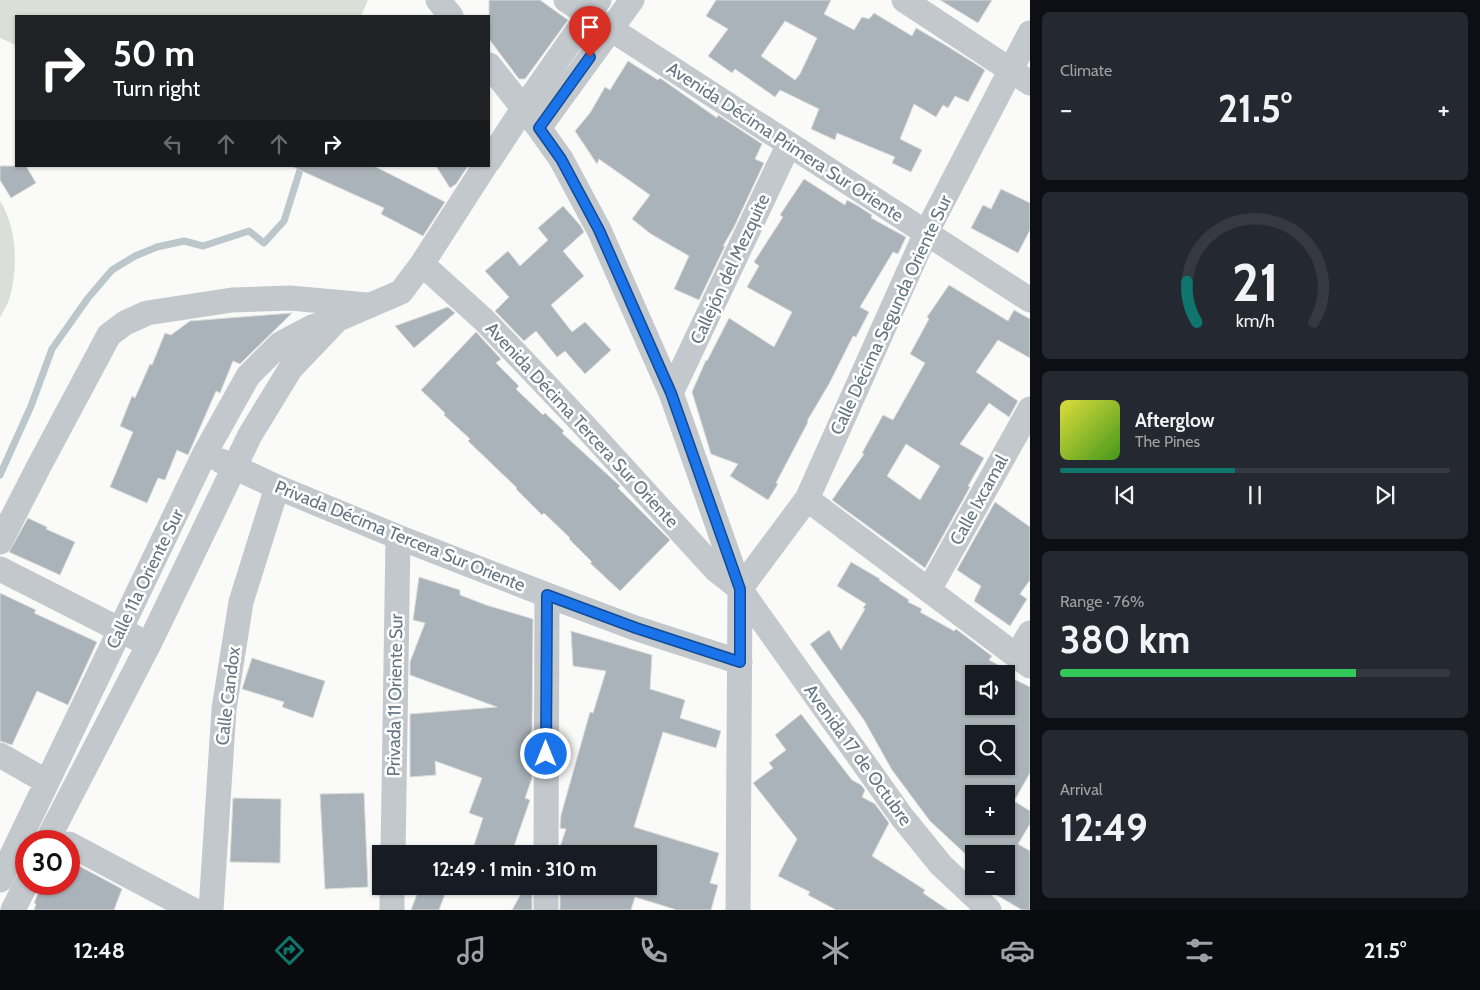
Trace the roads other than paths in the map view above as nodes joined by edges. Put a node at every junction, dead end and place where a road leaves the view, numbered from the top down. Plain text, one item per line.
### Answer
1 (438, 0) edge
2 (566, 0) edge
3 (632, 0) edge
4 (904, 0) edge
5 (593, 7) edge
6 (450, 15) edge
7 (611, 29) junction
8 (1030, 33) edge
9 (490, 66) edge
10 (1020, 77) edge
11 (523, 109) junction
12 (539, 128) junction
13 (789, 144) junction
14 (490, 159) edge
15 (484, 167) edge
16 (926, 233) junction
17 (422, 264) junction
18 (1030, 300) edge
19 (370, 306) junction
20 (336, 320) junction
21 (671, 393) junction
22 (1030, 409) edge
23 (223, 422) junction
24 (250, 435) junction
25 (205, 453) junction
26 (234, 467) junction
27 (277, 487) junction
28 (807, 500) junction
29 (398, 537) junction
30 (0, 542) edge
31 (0, 569) edge
32 (740, 589) junction
33 (929, 590) junction
34 (547, 595) junction
35 (121, 630) junction
36 (1030, 633) edge
37 (149, 644) junction
38 (1024, 661) edge
39 (740, 662) junction
40 (0, 754) edge
41 (47, 782) junction
42 (62, 830) edge
43 (393, 845) edge
44 (546, 845) edge
45 (80, 852) edge
46 (0, 880) edge
47 (20, 895) edge
48 (392, 895) edge
49 (546, 895) edge
50 (13, 910) edge
51 (194, 910) edge
52 (211, 910) edge
53 (392, 910) edge
54 (546, 910) edge
55 (738, 910) edge
56 (989, 910) edge

1 - 6 street
2 - 5 street, Avenida Décima Primera Sur Oriente
3 - 7 street
4 - 10 street
5 - 7 street, Avenida Décima Primera Sur Oriente
5 - 11 street
7 - 12 street
7 - 13 street, Avenida Décima Primera Sur Oriente
8 - 10 street, Calle Décima Segunda Oriente Sur
9 - 11 street
10 - 16 street, Calle Décima Segunda Oriente Sur
11 - 12 street
11 - 14 street
12 - 21 street
13 - 16 street, Avenida Décima Primera Sur Oriente
13 - 21 street, Callejón del Mezquite
15 - 17 street, Calle 11a Oriente Sur
16 - 18 street, Avenida Décima Primera Sur Oriente
16 - 28 street, Calle Décima Segunda Oriente Sur
17 - 19 street, Calle 11a Oriente Sur
17 - 32 street, Avenida Décima Tercera Sur Oriente
19 - 20 street, Calle 11a Oriente Sur
19 - 30 street
20 - 23 street, Calle 11a Oriente Sur
20 - 24 street, Calle 11a Oriente Sur
21 - 32 street
22 - 33 street, Calle Ixcamal
23 - 24 street
23 - 25 street, Calle 11a Oriente Sur
24 - 26 street, Calle 11a Oriente Sur
25 - 26 street, Privada Décima Tercera Sur Oriente
25 - 35 street, Calle 11a Oriente Sur
26 - 27 street, Privada Décima Tercera Sur Oriente
26 - 37 street, Calle 11a Oriente Sur
27 - 29 street, Privada Décima Tercera Sur Oriente
27 - 52 street, Calle Candox
28 - 32 street, Calle Décima Segunda Oriente Sur
28 - 33 street
29 - 34 street, Privada Décima Tercera Sur Oriente
29 - 43 street, Privada 11 Oriente Sur
31 - 35 street
32 - 39 street
32 - 56 street, Avenida 17 de Octubre
33 - 38 street
34 - 39 street, Privada Décima Tercera Sur Oriente
34 - 44 street
35 - 37 street
35 - 41 street, Calle 11a Oriente Sur
36 - 38 street
37 - 42 street, Calle 11a Oriente Sur
39 - 55 street
40 - 41 street
41 - 46 street, Calle 11a Oriente Sur
45 - 51 street
47 - 50 street
48 - 53 street
49 - 54 street

